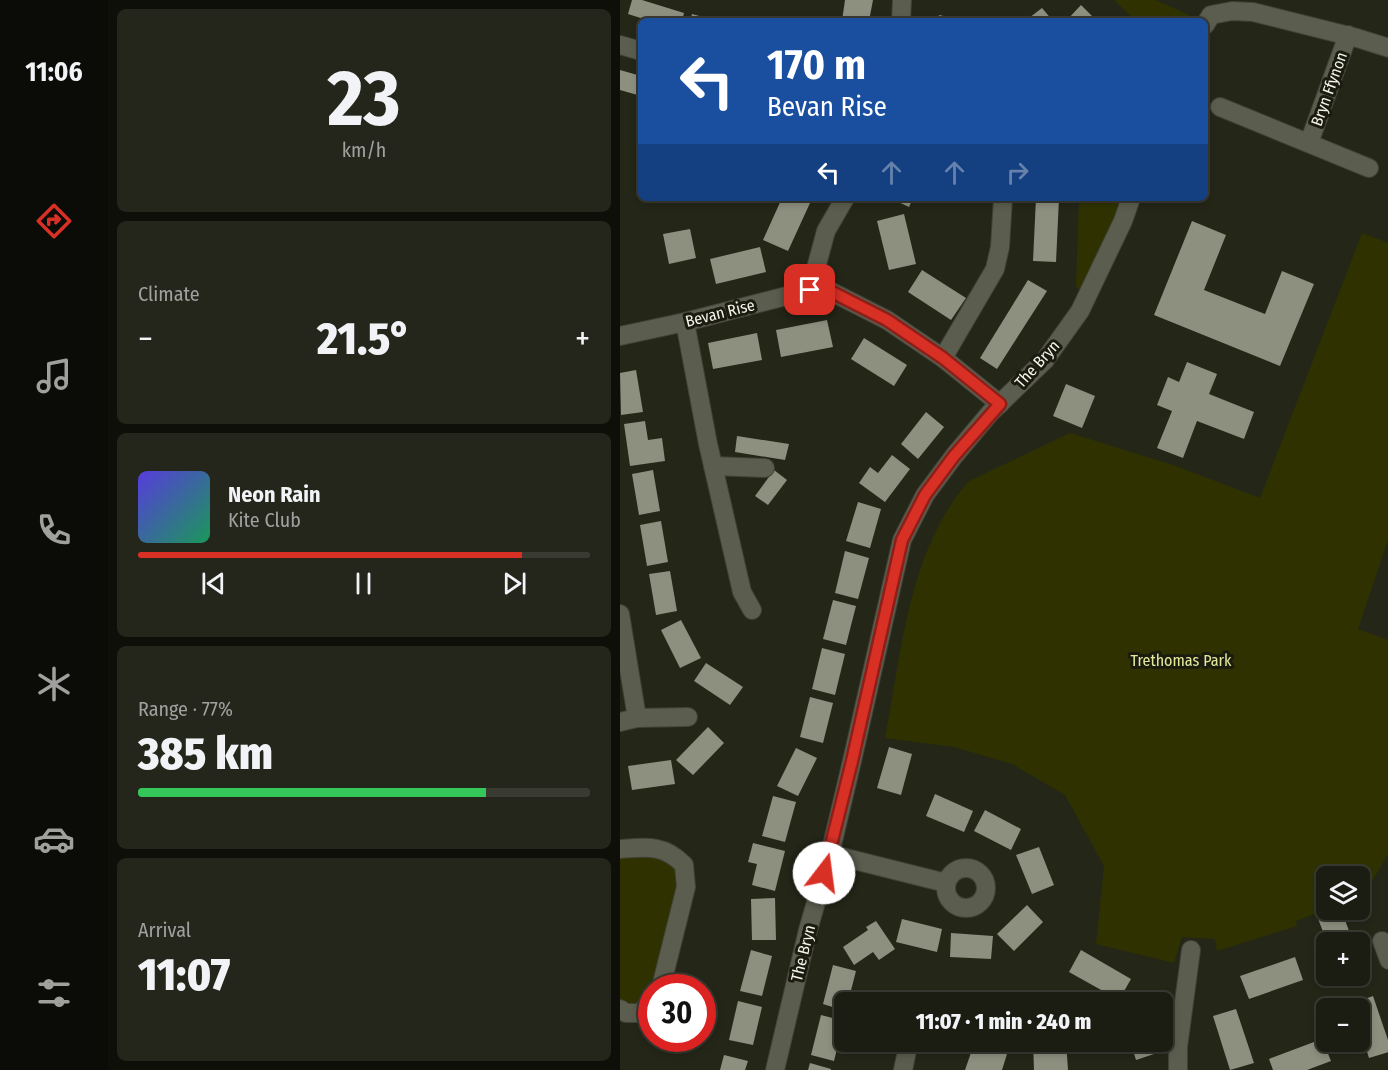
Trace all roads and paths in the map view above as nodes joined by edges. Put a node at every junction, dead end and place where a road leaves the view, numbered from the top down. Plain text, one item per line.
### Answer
1 (902, 0) edge
2 (901, 18) edge
3 (1208, 20) edge
4 (1348, 35) junction
5 (620, 45) edge
6 (1388, 48) edge
7 (638, 50) edge
8 (1220, 107) dead end
9 (1309, 143) junction
10 (1369, 168) dead end
11 (843, 201) edge
12 (1003, 201) edge
13 (1130, 201) edge
14 (810, 290) junction
15 (685, 322) junction
16 (620, 336) edge
17 (943, 358) junction
18 (1000, 404) junction
19 (713, 466) junction
20 (765, 468) dead end
21 (752, 610) dead end
22 (620, 614) edge
23 (688, 717) dead end
24 (628, 720) edge
25 (620, 849) edge
26 (830, 854) junction
27 (946, 883) dead end
28 (1382, 941) dead end
29 (1191, 950) dead end
30 (1388, 960) edge
31 (664, 974) edge
32 (620, 1009) edge
33 (638, 1013) edge
34 (907, 1052) edge
35 (775, 1070) edge
36 (903, 1070) edge
37 (1178, 1070) edge

1 - 2 street
3 - 4 street
4 - 6 street
4 - 9 street, Bryn Ffynon
5 - 7 street
8 - 9 street, Bryn Ffynon
9 - 10 street, Bryn Ffynon
11 - 14 street
12 - 17 street
13 - 18 street, The Bryn
14 - 15 street, Bevan Rise
14 - 17 street, Bevan Rise
15 - 16 street, Bevan Rise
15 - 19 street
17 - 18 street, Bevan Rise
18 - 26 street, The Bryn
19 - 20 street
19 - 21 street
22 - 24 street
23 - 24 street
25 - 31 street
26 - 27 street
26 - 35 street, The Bryn
28 - 30 street
29 - 37 street
32 - 33 street
34 - 36 street

